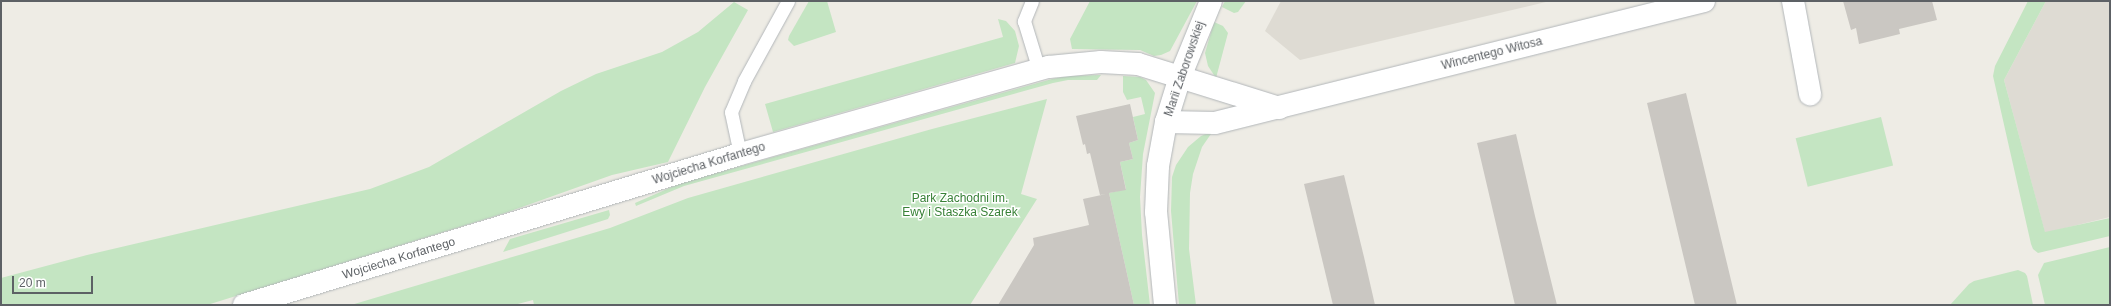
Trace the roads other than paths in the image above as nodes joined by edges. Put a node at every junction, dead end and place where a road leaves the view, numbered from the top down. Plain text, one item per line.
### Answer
1 (788, 1) edge
2 (1032, 1) edge
3 (1211, 1) edge
4 (1704, 1) edge
5 (1793, 1) edge
6 (1039, 70) junction
7 (1180, 77) junction
8 (1810, 94) dead end
9 (1280, 108) junction
10 (1166, 122) junction
11 (740, 154) junction
12 (244, 305) edge
13 (1165, 305) edge

1 - 11 lane
2 - 6 lane
3 - 7 street, Marii Zaborowskiej
4 - 9 street, Wincentego Witosa
5 - 8 street
6 - 7 street, Wojciecha Korfantego
6 - 11 street, Wojciecha Korfantego
7 - 9 street
7 - 10 street, Marii Zaborowskiej
9 - 10 street, Wincentego Witosa
10 - 13 street, Marii Zaborowskiej
11 - 12 street, Wojciecha Korfantego

